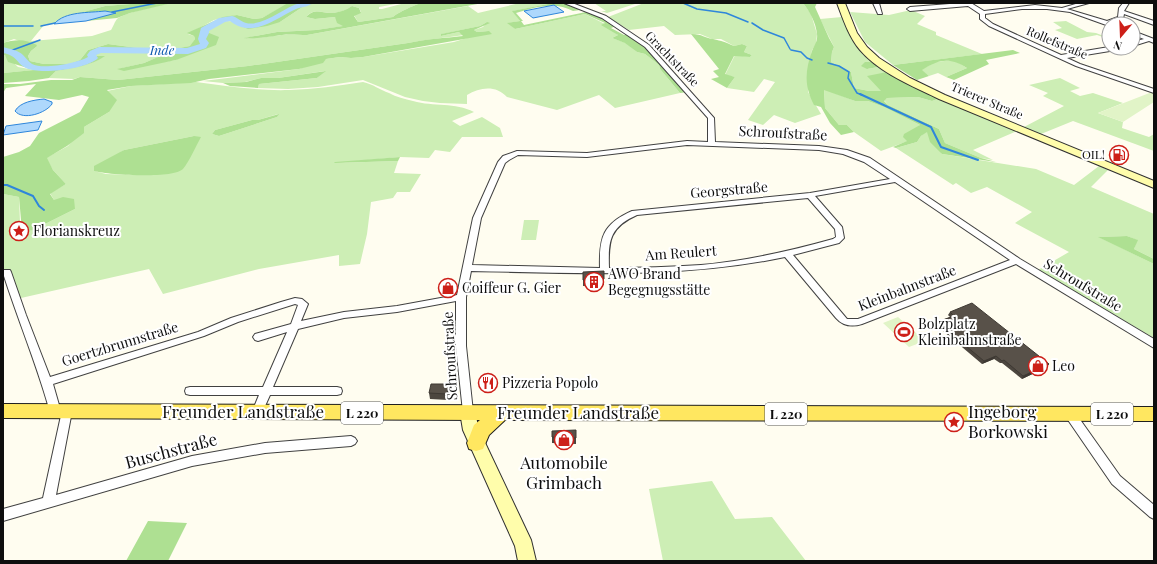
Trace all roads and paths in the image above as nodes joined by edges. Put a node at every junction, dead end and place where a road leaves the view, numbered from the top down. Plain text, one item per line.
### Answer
1 (568, 3) edge
2 (841, 3) edge
3 (876, 3) edge
4 (970, 3) edge
5 (1086, 3) edge
6 (1126, 3) edge
7 (1064, 8) junction
8 (910, 9) dead end
9 (1122, 12) junction
10 (880, 13) dead end
11 (983, 13) junction
12 (1154, 15) edge
13 (1121, 16) edge
14 (1101, 21) edge
15 (1151, 22) edge
16 (1141, 36) edge
17 (1151, 40) edge
18 (1141, 42) edge
19 (1101, 50) edge
20 (1059, 57) junction
21 (1154, 91) edge
22 (712, 143) junction
23 (896, 180) junction
24 (1154, 185) edge
25 (810, 195) junction
26 (787, 254) junction
27 (1017, 261) junction
28 (467, 268) junction
29 (605, 270) junction
30 (7, 272) dead end
31 (461, 297) junction
32 (294, 326) junction
33 (258, 337) dead end
34 (1154, 344) edge
35 (47, 382) junction
36 (190, 390) dead end
37 (267, 391) junction
38 (337, 391) dead end
39 (3, 411) edge
40 (58, 411) junction
41 (257, 412) junction
42 (468, 412) junction
43 (502, 412) junction
44 (1070, 414) junction
45 (1154, 414) edge
46 (351, 441) dead end
47 (476, 443) junction
48 (48, 502) junction
49 (1154, 513) edge
50 (3, 515) edge
51 (527, 561) edge

1 - 22 street, Grachtstraße
2 - 24 main road, Trierer Straße
3 - 10 street
4 - 8 street
4 - 11 street
5 - 7 street
6 - 9 street
7 - 11 street
7 - 14 street
9 - 13 street
9 - 15 street
11 - 20 street, Rollefstraße
12 - 15 street
16 - 17 street
17 - 18 street
19 - 20 street
20 - 21 street, Rollefstraße
22 - 23 street, Schroufstraße
22 - 28 street, Schroufstraße
23 - 25 street, Georgstraße
23 - 27 street, Schroufstraße
25 - 26 street, Am Reulert
25 - 29 street, Georgstraße
26 - 27 street, Kleinbahnstraße
26 - 29 street, Am Reulert
27 - 34 street, Schroufstraße
28 - 29 street, Am Reulert
28 - 31 street, Schroufstraße
30 - 35 street
31 - 32 street, Schroufstraße
31 - 42 street, Schroufstraße
32 - 33 street, Schroufstraße
32 - 35 street, Goertzbrunnstraße
32 - 37 street
35 - 40 street
36 - 37 street
37 - 38 street
37 - 41 street
39 - 40 main road, Freunder Landstraße / L 220
40 - 41 main road, Freunder Landstraße / L 220
40 - 48 street
41 - 42 main road, Freunder Landstraße / L 220
42 - 43 main road, Freunder Landstraße / L 220
42 - 47 main road
43 - 44 main road, Freunder Landstraße / L 220
43 - 47 main road
44 - 45 main road, Freunder Landstraße / L 220
44 - 49 street
46 - 48 street, Buschstraße
47 - 51 main road
48 - 50 street, Buschstraße

